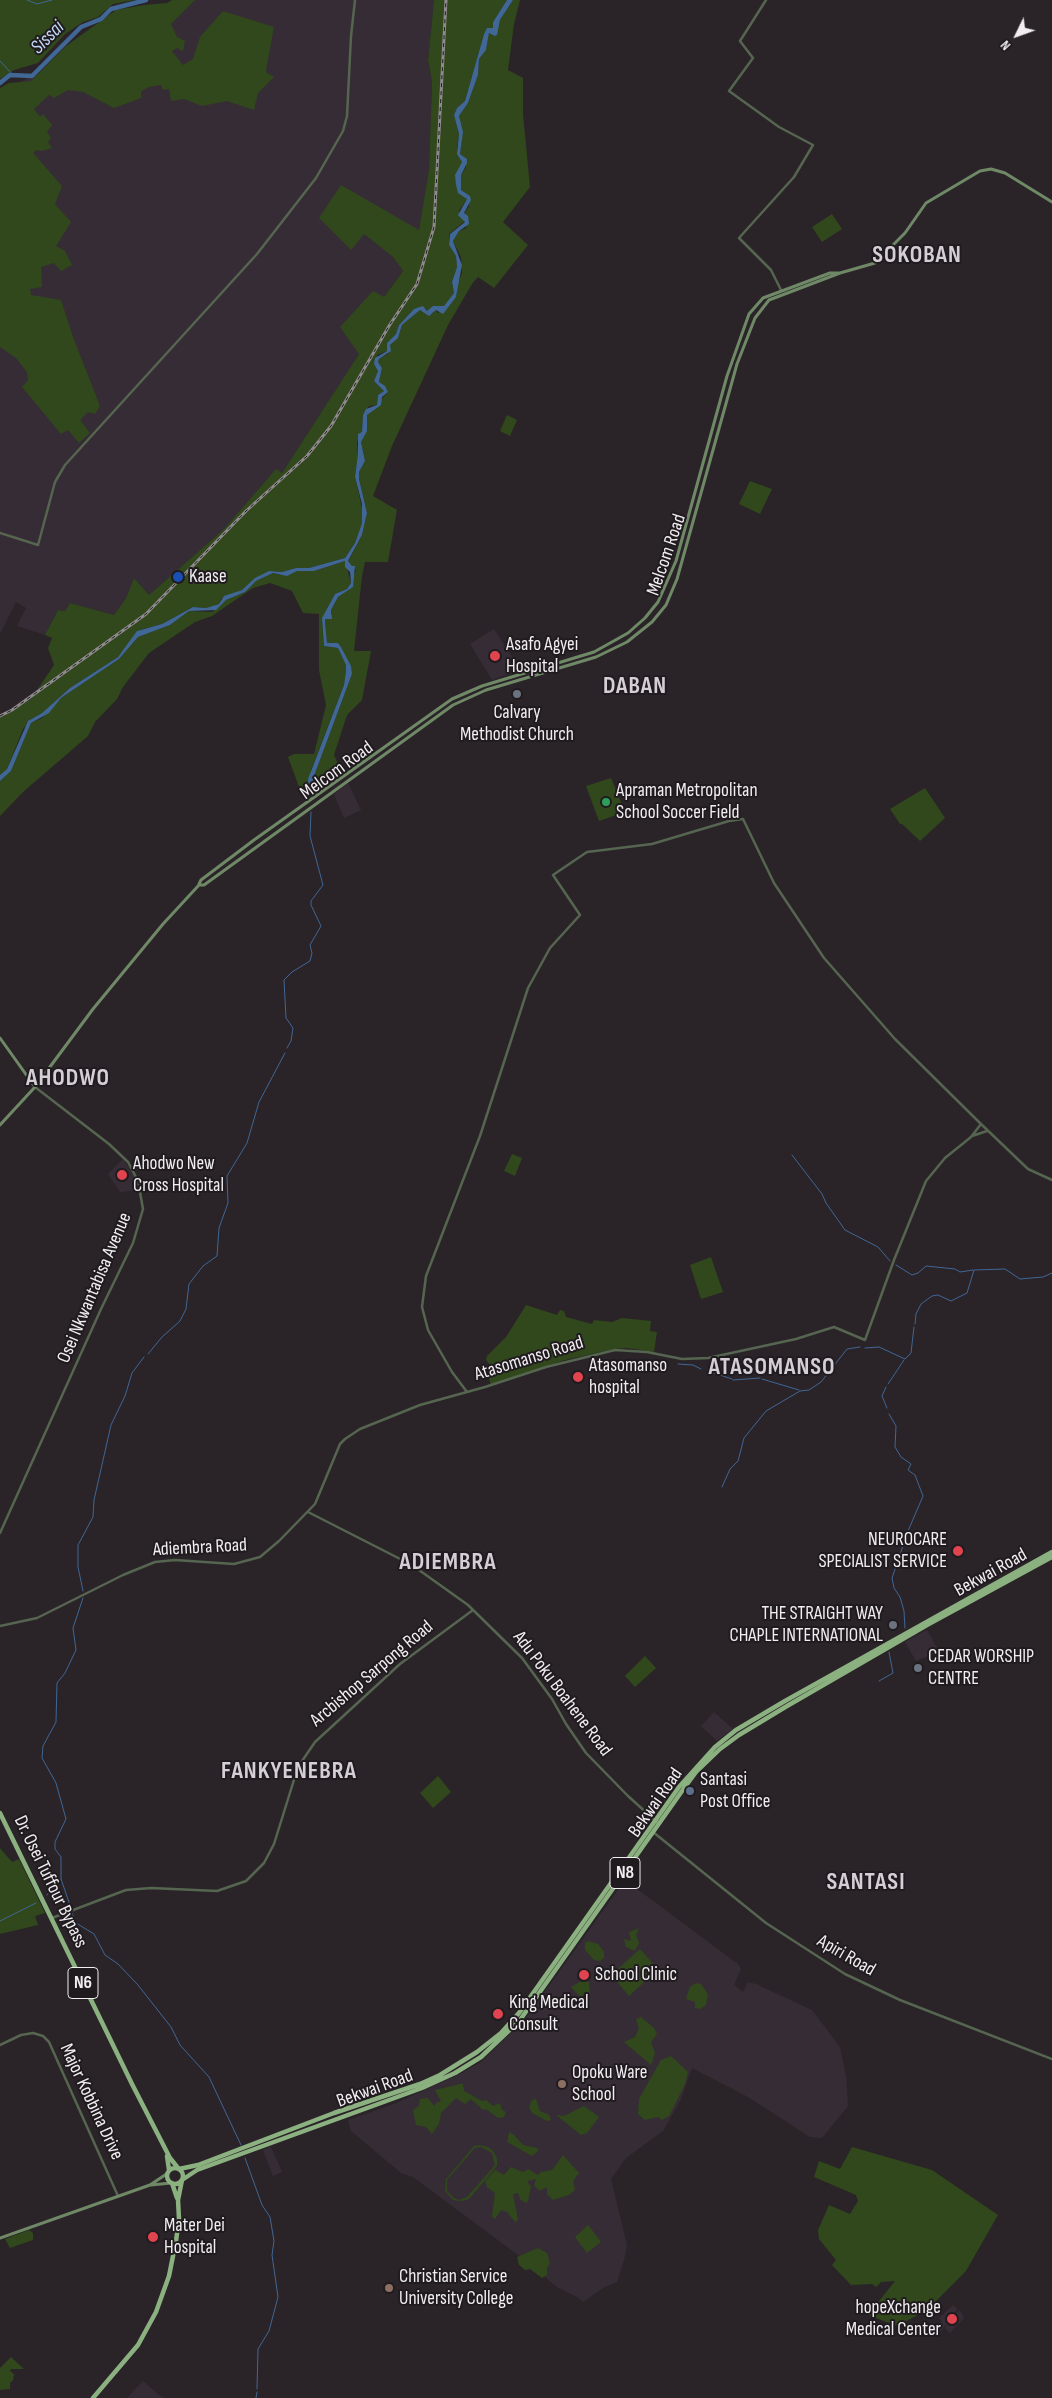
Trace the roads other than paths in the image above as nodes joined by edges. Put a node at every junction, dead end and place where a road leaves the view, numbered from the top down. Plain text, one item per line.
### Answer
1 (355, 0) edge
2 (766, 0) edge
3 (1052, 202) edge
4 (781, 292) junction
5 (719, 404) junction
6 (726, 406) junction
7 (0, 533) edge
8 (651, 612) junction
9 (657, 616) junction
10 (552, 664) junction
11 (554, 670) junction
12 (405, 732) junction
13 (408, 737) junction
14 (254, 840) junction
15 (256, 846) junction
16 (199, 885) junction
17 (0, 1038) edge
18 (35, 1087) junction
19 (981, 1124) junction
20 (0, 1125) edge
21 (987, 1131) junction
22 (971, 1137) junction
23 (1052, 1180) edge
24 (467, 1392) junction
25 (308, 1512) junction
26 (0, 1532) edge
27 (1052, 1552) edge
28 (1052, 1557) edge
29 (473, 1610) junction
30 (0, 1626) edge
31 (881, 1650) junction
32 (0, 1813) edge
33 (657, 1821) junction
34 (653, 1832) junction
35 (617, 1872) junction
36 (623, 1877) junction
37 (50, 1919) junction
38 (0, 2045) edge
39 (1052, 2059) edge
40 (360, 2104) junction
41 (362, 2110) junction
42 (167, 2153) junction
43 (190, 2168) junction
44 (198, 2168) junction
45 (179, 2169) junction
46 (168, 2172) junction
47 (182, 2180) junction
48 (171, 2183) junction
49 (150, 2185) junction
50 (118, 2196) junction
51 (178, 2198) junction
52 (0, 2238) edge
53 (93, 2398) edge

1 - 7 street
2 - 4 street
3 - 4 main road, Melcom Road
4 - 5 main road, Melcom Road
4 - 6 main road, Melcom Road
5 - 6 main road
5 - 8 main road, Melcom Road
6 - 9 main road, Melcom Road
8 - 9 main road
8 - 10 main road, Melcom Road
9 - 11 main road, Melcom Road
10 - 11 main road
10 - 12 main road, Melcom Road
11 - 13 main road, Melcom Road
12 - 13 main road
12 - 14 main road, Melcom Road
13 - 15 main road, Melcom Road
14 - 15 main road
14 - 16 main road, Melcom Road
15 - 16 main road, Melcom Road
16 - 18 main road, Melcom Road
17 - 18 main road
18 - 20 main road, Melcom Road
18 - 26 street, Osei Nkwantabisa Avenue
19 - 21 street
19 - 22 street
19 - 24 street
21 - 22 street
21 - 23 street
22 - 24 street, Atasomanso Road
24 - 25 street, Atasomanso Road
25 - 29 street, Adu Poku Boahene Road
25 - 30 street, Adiembra Road
27 - 31 highway, Bekwai Road / N8
28 - 31 highway, Bekwai Road / N8
29 - 33 street, Adu Poku Boahene Road
29 - 37 street, Arcbishop Sarpong Road
31 - 33 highway, Bekwai Road / N8
32 - 37 highway, Dr. Osei Tuffour Bypass / N6
33 - 34 highway, Bekwai Road / N8
33 - 35 highway, Bekwai Road / N8
34 - 36 highway, Bekwai Road / N8
34 - 39 street, Apiri Road
35 - 36 highway
35 - 40 highway, Bekwai Road / N8
36 - 41 highway, Bekwai Road / N8
37 - 42 highway, Dr. Osei Tuffour Bypass / N6
38 - 50 street, Major Kobbina Drive
40 - 41 highway
40 - 44 highway, Bekwai Road / N8
41 - 44 highway, Bekwai Road / N8
42 - 43 highway
42 - 45 highway, Dr. Osei Tuffour Bypass / N6
42 - 46 highway, Dr. Osei Tuffour Bypass / N6
43 - 44 highway, N8
43 - 45 highway, N8
44 - 47 highway, N8
44 - 51 highway
45 - 46 highway
45 - 47 highway, N6
46 - 48 highway, N6
46 - 49 main road
47 - 48 highway
47 - 51 highway, N6
48 - 49 main road
48 - 51 highway, N6
49 - 50 main road
50 - 52 main road
51 - 53 highway, N6

